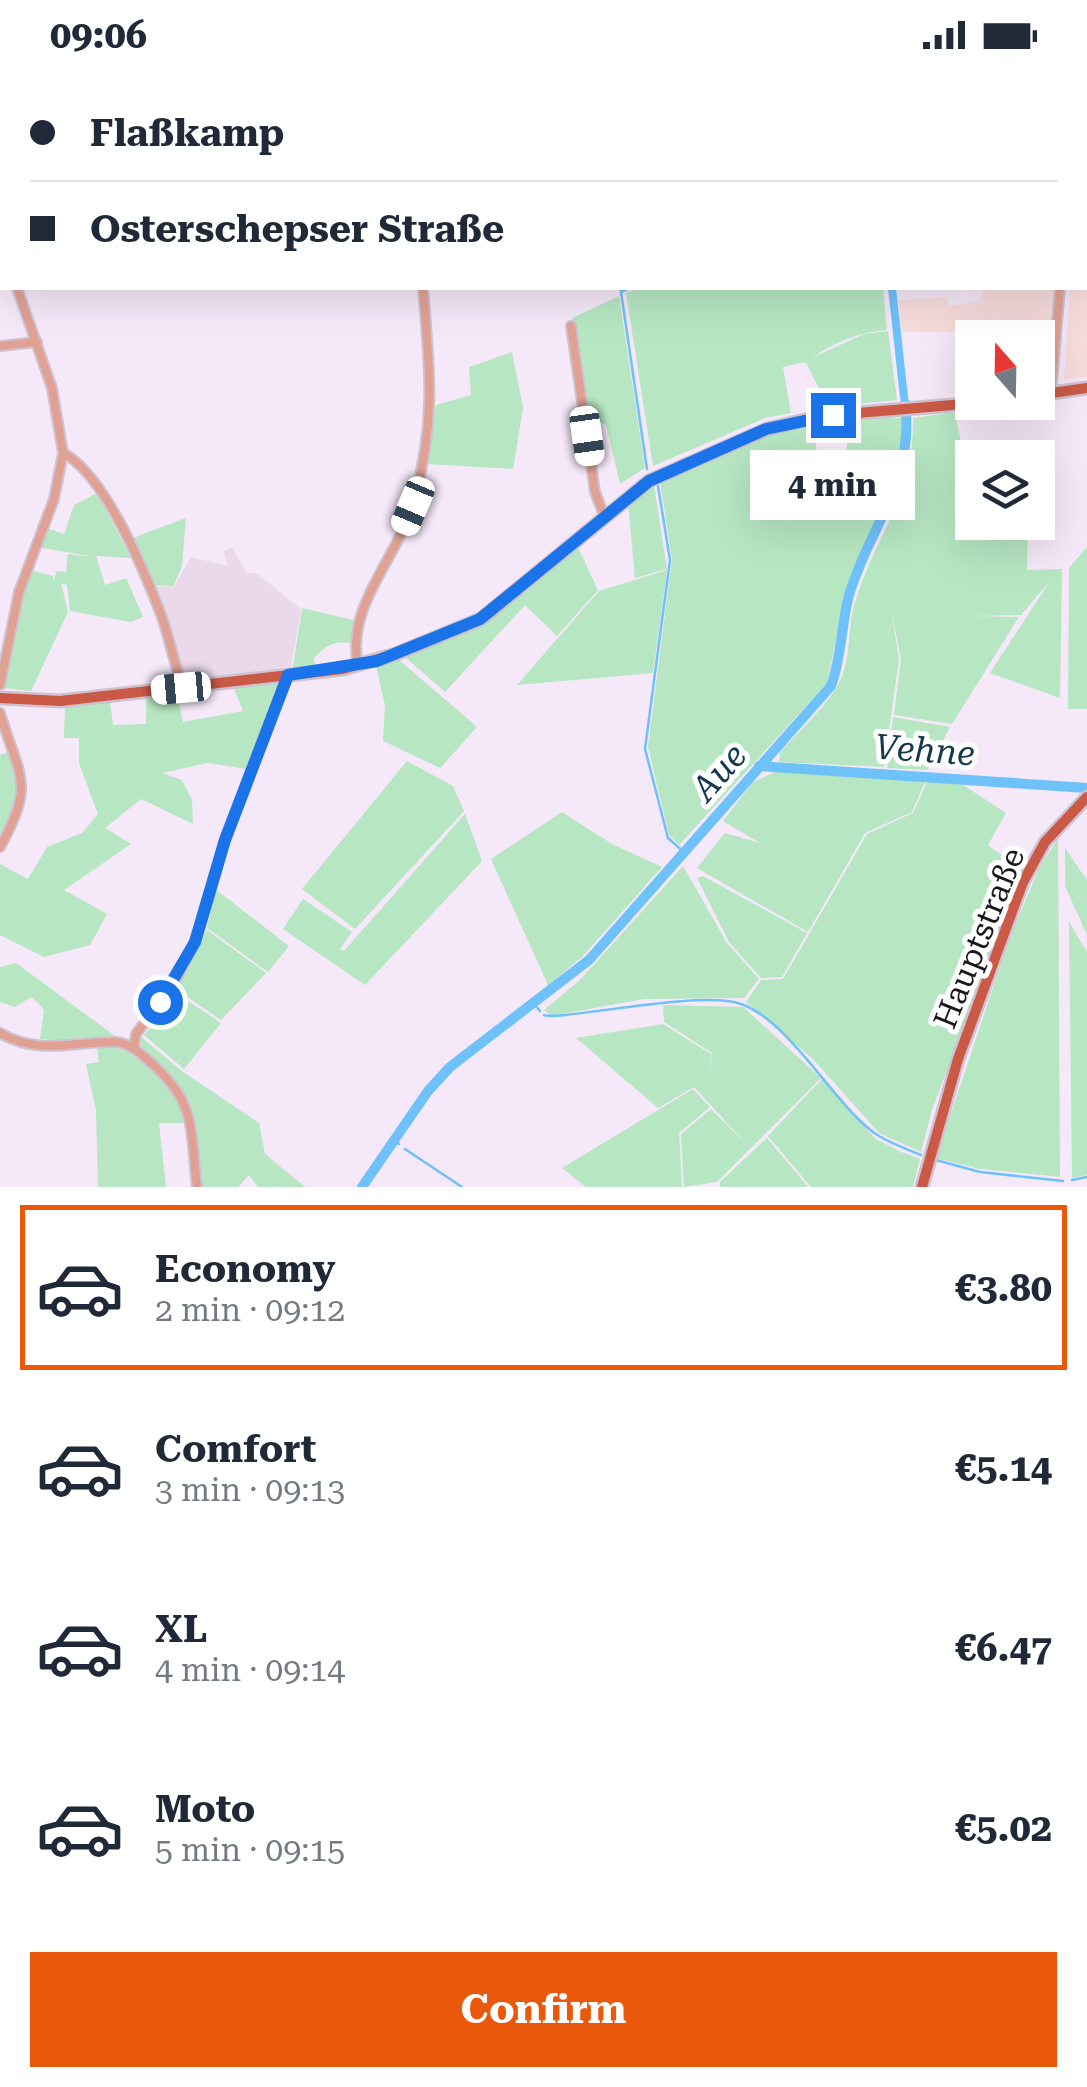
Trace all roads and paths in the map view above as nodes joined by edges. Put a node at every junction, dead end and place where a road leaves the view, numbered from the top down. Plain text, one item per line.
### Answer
1 (17, 290) edge
2 (423, 290) edge
3 (1060, 290) edge
4 (571, 326) dead end
5 (37, 342) junction
6 (0, 346) edge
7 (1055, 346) edge
8 (1087, 388) edge
9 (1055, 392) edge
10 (955, 406) edge
11 (63, 452) junction
12 (604, 516) junction
13 (358, 666) junction
14 (288, 675) junction
15 (0, 685) edge
16 (184, 688) junction
17 (0, 698) edge
18 (0, 713) edge
19 (1087, 797) edge
20 (0, 847) edge
21 (0, 1033) edge
22 (136, 1034) junction
23 (118, 1042) junction
24 (134, 1048) junction
25 (197, 1187) edge
26 (922, 1187) edge

1 - 5 street
2 - 13 street
3 - 7 street
4 - 12 street
5 - 6 street
5 - 11 street
8 - 9 main road
10 - 12 main road
11 - 15 street
11 - 16 street
12 - 13 main road
13 - 14 main road
14 - 16 main road
14 - 22 street
16 - 17 main road
18 - 20 street
19 - 26 main road, Hauptstraße
21 - 23 street
22 - 23 street
22 - 24 street
23 - 24 street
24 - 25 street

